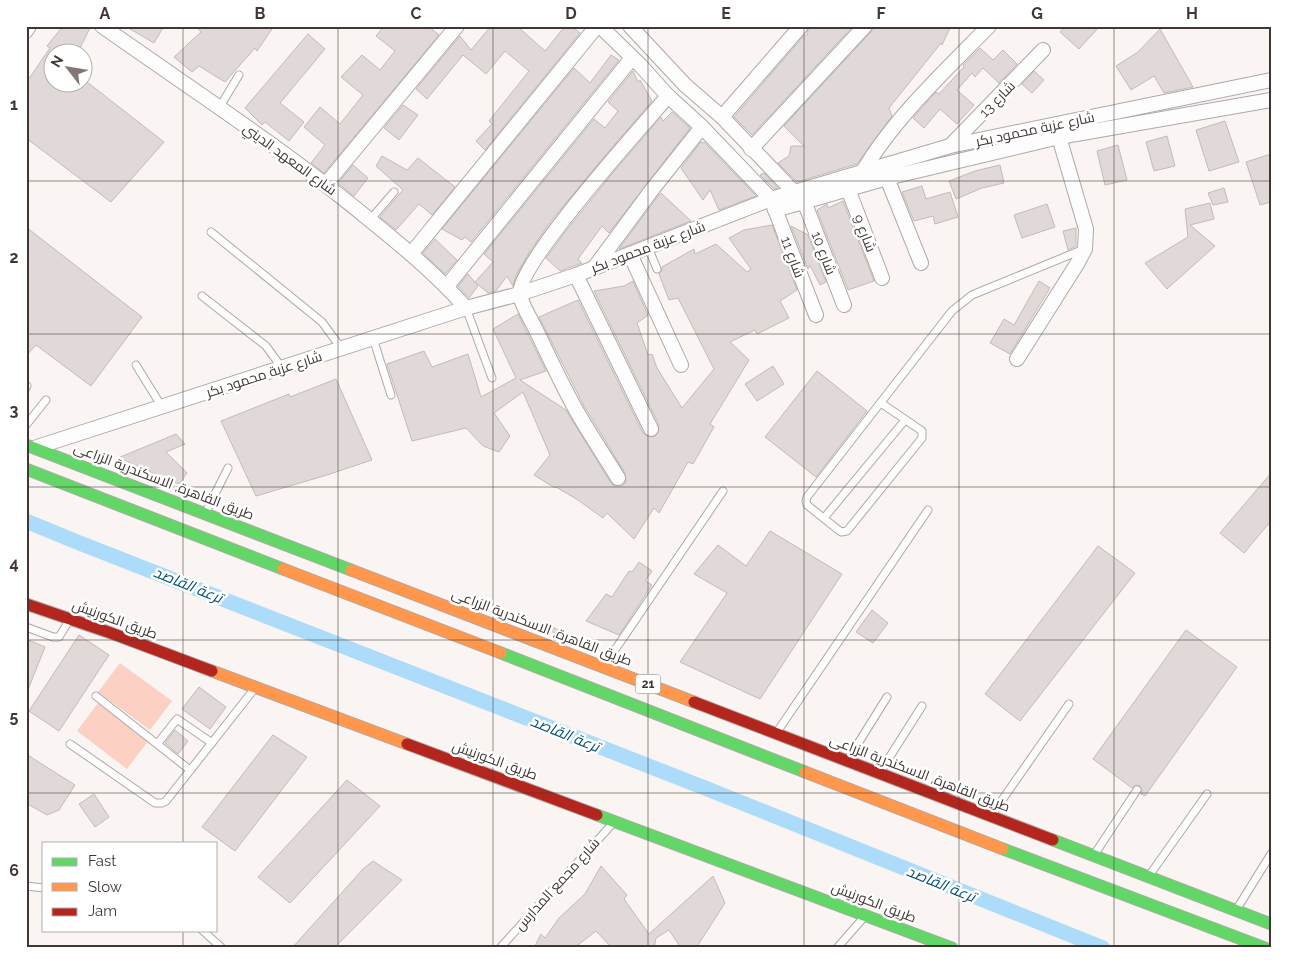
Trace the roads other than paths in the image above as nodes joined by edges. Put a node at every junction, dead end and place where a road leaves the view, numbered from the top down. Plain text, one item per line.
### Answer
1 (30, 26) edge
2 (102, 26) edge
3 (457, 26) edge
4 (598, 26) edge
5 (630, 26) edge
6 (800, 26) edge
7 (865, 26) edge
8 (989, 26) edge
9 (26, 31) edge
10 (1043, 50) dead end
11 (632, 58) junction
12 (239, 76) dead end
13 (1271, 80) edge
14 (668, 96) junction
15 (1271, 100) edge
16 (219, 108) junction
17 (722, 117) junction
18 (702, 127) junction
19 (1060, 137) junction
20 (950, 146) junction
21 (752, 149) junction
22 (862, 173) junction
23 (887, 178) junction
24 (326, 184) junction
25 (848, 189) junction
26 (394, 192) dead end
27 (799, 197) junction
28 (773, 205) junction
29 (370, 220) junction
30 (211, 232) dead end
31 (648, 247) junction
32 (1085, 249) junction
33 (411, 254) junction
34 (630, 254) junction
35 (921, 263) dead end
36 (594, 268) junction
37 (657, 269) dead end
38 (576, 275) junction
39 (882, 278) dead end
40 (446, 286) junction
41 (519, 294) junction
42 (202, 296) dead end
43 (844, 305) dead end
44 (466, 308) junction
45 (816, 315) dead end
46 (373, 338) junction
47 (342, 348) junction
48 (1017, 359) dead end
49 (681, 365) dead end
50 (136, 366) dead end
51 (282, 368) junction
52 (492, 378) dead end
53 (392, 395) dead end
54 (46, 400) dead end
55 (881, 403) junction
56 (162, 407) junction
57 (904, 420) junction
58 (26, 425) edge
59 (651, 429) dead end
60 (31, 446) edge
61 (228, 468) dead end
62 (26, 470) edge
63 (618, 478) dead end
64 (723, 492) dead end
65 (928, 510) dead end
66 (206, 513) junction
67 (824, 518) junction
68 (26, 604) edge
69 (70, 618) junction
70 (26, 627) edge
71 (603, 667) junction
72 (256, 687) junction
73 (96, 696) dead end
74 (888, 697) dead end
75 (1068, 704) dead end
76 (922, 706) dead end
77 (776, 733) junction
78 (158, 743) junction
79 (212, 743) junction
80 (70, 744) dead end
81 (848, 761) junction
82 (190, 770) junction
83 (880, 773) junction
84 (1137, 790) dead end
85 (1207, 794) dead end
86 (950, 814) junction
87 (991, 816) junction
88 (615, 821) junction
89 (1049, 852) junction
90 (1271, 854) edge
91 (1093, 856) junction
92 (1148, 877) junction
93 (26, 886) edge
94 (42, 888) edge
95 (1236, 911) junction
96 (866, 915) junction
97 (1270, 922) edge
98 (204, 932) edge
99 (222, 948) edge
100 (500, 948) edge
101 (837, 948) edge
102 (952, 948) edge
103 (1265, 948) edge

1 - 9 street
2 - 16 street, شارع المعهد الديني
3 - 24 street
4 - 11 street
4 - 33 street
5 - 17 street
6 - 17 street
7 - 21 street
8 - 22 street
10 - 20 street, شارع 13
11 - 14 street
11 - 40 street
12 - 16 lane
13 - 20 street, شارع عزبة محمود بكر
14 - 18 street
14 - 41 street
15 - 19 street, شارع عزبة محمود بكر
16 - 24 street, شارع المعهد الديني
17 - 21 street
18 - 28 street
18 - 36 street
19 - 23 street, شارع عزبة محمود بكر
19 - 32 street
20 - 22 street, شارع عزبة محمود بكر
21 - 27 street
22 - 27 street, شارع عزبة محمود بكر
23 - 25 street, شارع عزبة محمود بكر
23 - 35 street
24 - 29 street, شارع المعهد الديني
25 - 27 street, شارع عزبة محمود بكر
25 - 39 street, شارع 9
26 - 29 lane
27 - 28 street, شارع عزبة محمود بكر
27 - 43 street, شارع 10
28 - 31 street, شارع عزبة محمود بكر
28 - 45 street, شارع 11
29 - 33 street, شارع المعهد الديني
30 - 47 lane
31 - 34 street, شارع عزبة محمود بكر
31 - 37 lane
32 - 48 street
32 - 55 lane
33 - 40 street, شارع المعهد الديني
34 - 36 street, شارع عزبة محمود بكر
34 - 49 street
36 - 38 street, شارع عزبة محمود بكر
38 - 41 street, شارع عزبة محمود بكر
38 - 59 street
40 - 44 street, شارع المعهد الديني
41 - 44 street, شارع عزبة محمود بكر
41 - 63 street
42 - 51 lane
44 - 46 street, شارع عزبة محمود بكر
44 - 52 lane
46 - 47 street, شارع عزبة محمود بكر
46 - 53 lane
47 - 51 street, شارع عزبة محمود بكر
50 - 56 lane
51 - 56 street, شارع عزبة محمود بكر
54 - 58 lane
55 - 57 lane
55 - 67 lane
56 - 60 street, شارع عزبة محمود بكر
57 - 67 lane
57 - 67 lane
60 - 66 main road, طريق القاهرة, الاسكندرية الزراعى / 21
61 - 66 lane
62 - 86 main road, طريق القاهرة, الاسكندرية الزراعى / 21
64 - 71 lane
65 - 77 lane
66 - 71 main road, طريق القاهرة, الاسكندرية الزراعى / 21
68 - 69 main road, طريق الكورنيش
69 - 70 lane
69 - 72 main road, طريق الكورنيش
71 - 77 main road, طريق القاهرة, الاسكندرية الزراعى / 21
72 - 79 lane
72 - 88 main road, طريق الكورنيش
73 - 78 lane
74 - 81 lane
75 - 87 lane
76 - 83 lane
77 - 81 main road, طريق القاهرة, الاسكندرية الزراعى / 21
78 - 79 lane
78 - 82 lane
79 - 82 lane
80 - 82 lane
81 - 83 main road, طريق القاهرة, الاسكندرية الزراعى / 21
83 - 86 main road, طريق القاهرة, الاسكندرية الزراعى / 21
84 - 91 lane
85 - 92 lane
86 - 87 main road, طريق القاهرة, الاسكندرية الزراعى / 21
86 - 89 main road, طريق القاهرة, الاسكندرية الزراعى / 21
87 - 89 main road, طريق القاهرة, الاسكندرية الزراعى / 21
88 - 96 main road, طريق الكورنيش
88 - 100 lane, شارع مجمع المدارس
89 - 91 main road, طريق القاهرة, الاسكندرية الزراعى / 21
89 - 103 main road, طريق القاهرة, الاسكندرية الزراعى / 21
90 - 95 lane
91 - 92 main road, طريق القاهرة, الاسكندرية الزراعى / 21
92 - 95 main road, طريق القاهرة, الاسكندرية الزراعى / 21
93 - 94 lane
95 - 97 main road, طريق القاهرة, الاسكندرية الزراعى / 21
96 - 101 lane
96 - 102 main road, طريق الكورنيش
98 - 99 lane

